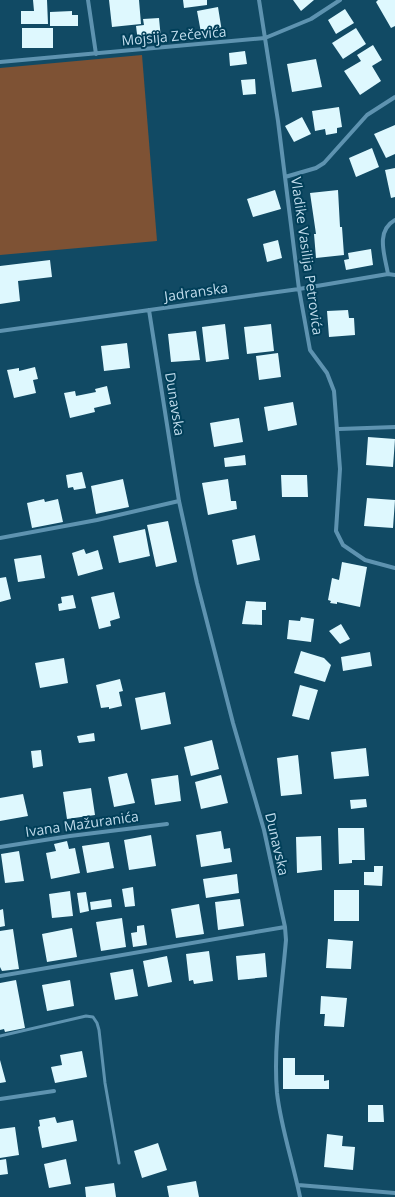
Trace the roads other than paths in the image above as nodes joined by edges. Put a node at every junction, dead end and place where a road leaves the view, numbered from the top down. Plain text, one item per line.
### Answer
1 (88, 0) edge
2 (259, 0) edge
3 (340, 0) edge
4 (265, 38) junction
5 (96, 54) junction
6 (0, 62) edge
7 (395, 97) edge
8 (285, 177) junction
9 (395, 220) edge
10 (388, 274) junction
11 (395, 275) edge
12 (299, 289) junction
13 (149, 310) junction
14 (0, 331) edge
15 (395, 427) edge
16 (338, 429) junction
17 (179, 501) junction
18 (0, 538) edge
19 (395, 568) edge
20 (167, 824) dead end
21 (0, 847) edge
22 (285, 927) junction
23 (0, 976) edge
24 (0, 1036) edge
25 (54, 1091) dead end
26 (0, 1099) edge
27 (119, 1162) dead end
28 (298, 1185) junction
29 (395, 1193) edge
30 (300, 1197) edge

1 - 5 street
2 - 4 street, Vladike Vasilija Petrovića
3 - 4 street, Mojsija Zečevića
4 - 5 street, Mojsija Zečevića
4 - 8 street, Vladike Vasilija Petrovića
5 - 6 street, Mojsija Zečevića
7 - 8 street
8 - 12 street, Vladike Vasilija Petrovića
9 - 10 street
10 - 11 street, Jadranska
10 - 12 street, Jadranska
12 - 13 street, Jadranska
12 - 16 street, Vladike Vasilija Petrovića
13 - 14 street, Jadranska
13 - 17 street, Dunavska
15 - 16 street
16 - 19 street, Vladike Vasilija Petrovića
17 - 18 street
17 - 22 street, Dunavska
20 - 21 street, Ivana Mažuranića
22 - 23 street
22 - 28 street, Dunavska
24 - 27 lane
25 - 26 street
28 - 29 street
28 - 30 street, Dunavska

